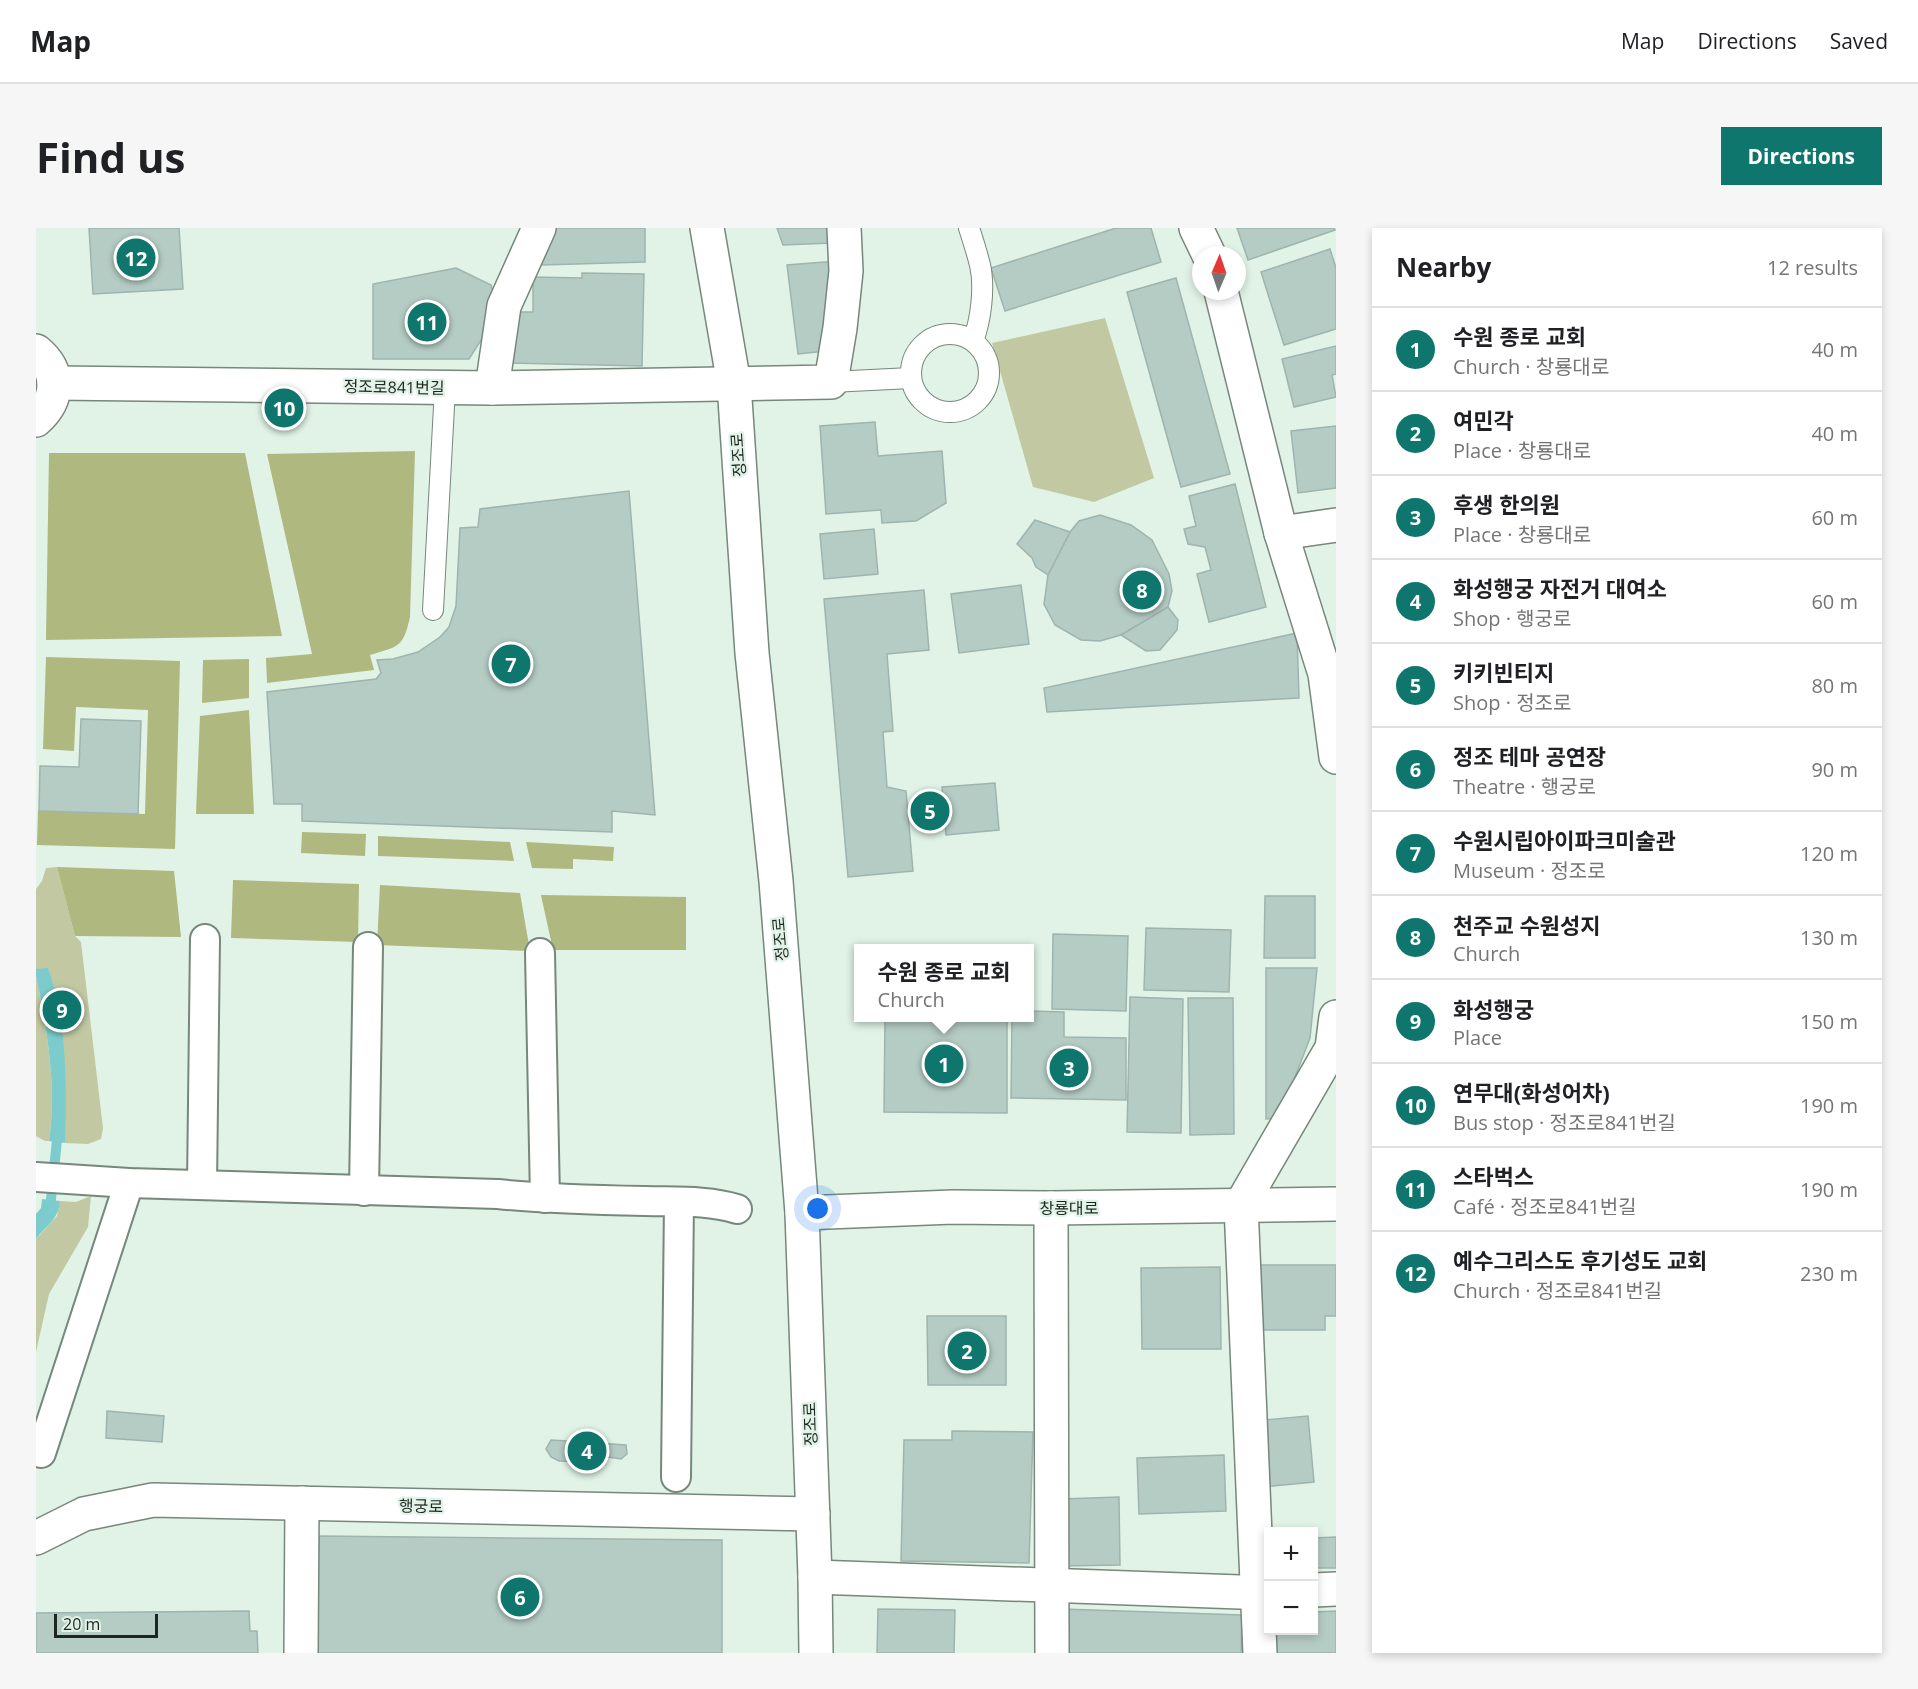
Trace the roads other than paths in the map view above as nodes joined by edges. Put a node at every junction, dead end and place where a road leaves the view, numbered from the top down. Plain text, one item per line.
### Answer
1 (539, 228) edge
2 (706, 228) edge
3 (844, 228) edge
4 (969, 228) edge
5 (1196, 228) edge
6 (1205, 246) edge
7 (1223, 300) edge
8 (973, 341) junction
9 (36, 351) edge
10 (911, 378) junction
11 (831, 382) junction
12 (54, 383) junction
13 (734, 384) junction
14 (445, 388) junction
15 (492, 388) junction
16 (36, 420) edge
17 (1336, 525) edge
18 (1281, 533) junction
19 (433, 610) dead end
20 (1336, 757) edge
21 (205, 939) dead end
22 (368, 947) dead end
23 (540, 953) dead end
24 (1336, 1017) edge
25 (36, 1177) edge
26 (129, 1183) junction
27 (202, 1185) junction
28 (364, 1191) junction
29 (544, 1198) junction
30 (679, 1202) junction
31 (1336, 1204) edge
32 (1240, 1205) junction
33 (1051, 1208) junction
34 (737, 1209) dead end
35 (802, 1213) junction
36 (41, 1453) dead end
37 (676, 1477) dead end
38 (302, 1503) junction
39 (813, 1514) junction
40 (36, 1538) edge
41 (815, 1577) junction
42 (1053, 1587) junction
43 (1336, 1589) edge
44 (1318, 1590) edge
45 (1262, 1593) edge
46 (301, 1653) edge
47 (816, 1653) edge
48 (1052, 1653) edge
49 (1260, 1653) edge

1 - 15 street
2 - 13 street, 정조로
3 - 11 street
4 - 8 lane
5 - 6 street
7 - 18 street
8 - 10 lane
8 - 10 lane
9 - 12 street
10 - 11 lane
11 - 13 street, 정조로841번길
12 - 14 street, 정조로841번길
12 - 16 street
13 - 15 street, 정조로841번길
13 - 35 street, 정조로
14 - 15 street, 정조로841번길
14 - 19 lane
17 - 18 street
18 - 20 street
21 - 27 street
22 - 28 street
23 - 29 street
24 - 32 street
25 - 26 street
26 - 27 street
26 - 36 street
27 - 28 street
28 - 29 street
29 - 30 street
30 - 34 street
30 - 37 street
31 - 32 street, 창룡대로
32 - 33 street, 창룡대로
32 - 45 street
33 - 35 street, 창룡대로
33 - 42 street
35 - 39 street, 정조로
38 - 39 street, 행궁로
38 - 40 street, 행궁로
38 - 46 street
39 - 41 street, 정조로
41 - 42 street
41 - 47 street, 정조로
42 - 45 street
42 - 48 street
43 - 44 street
45 - 49 street

